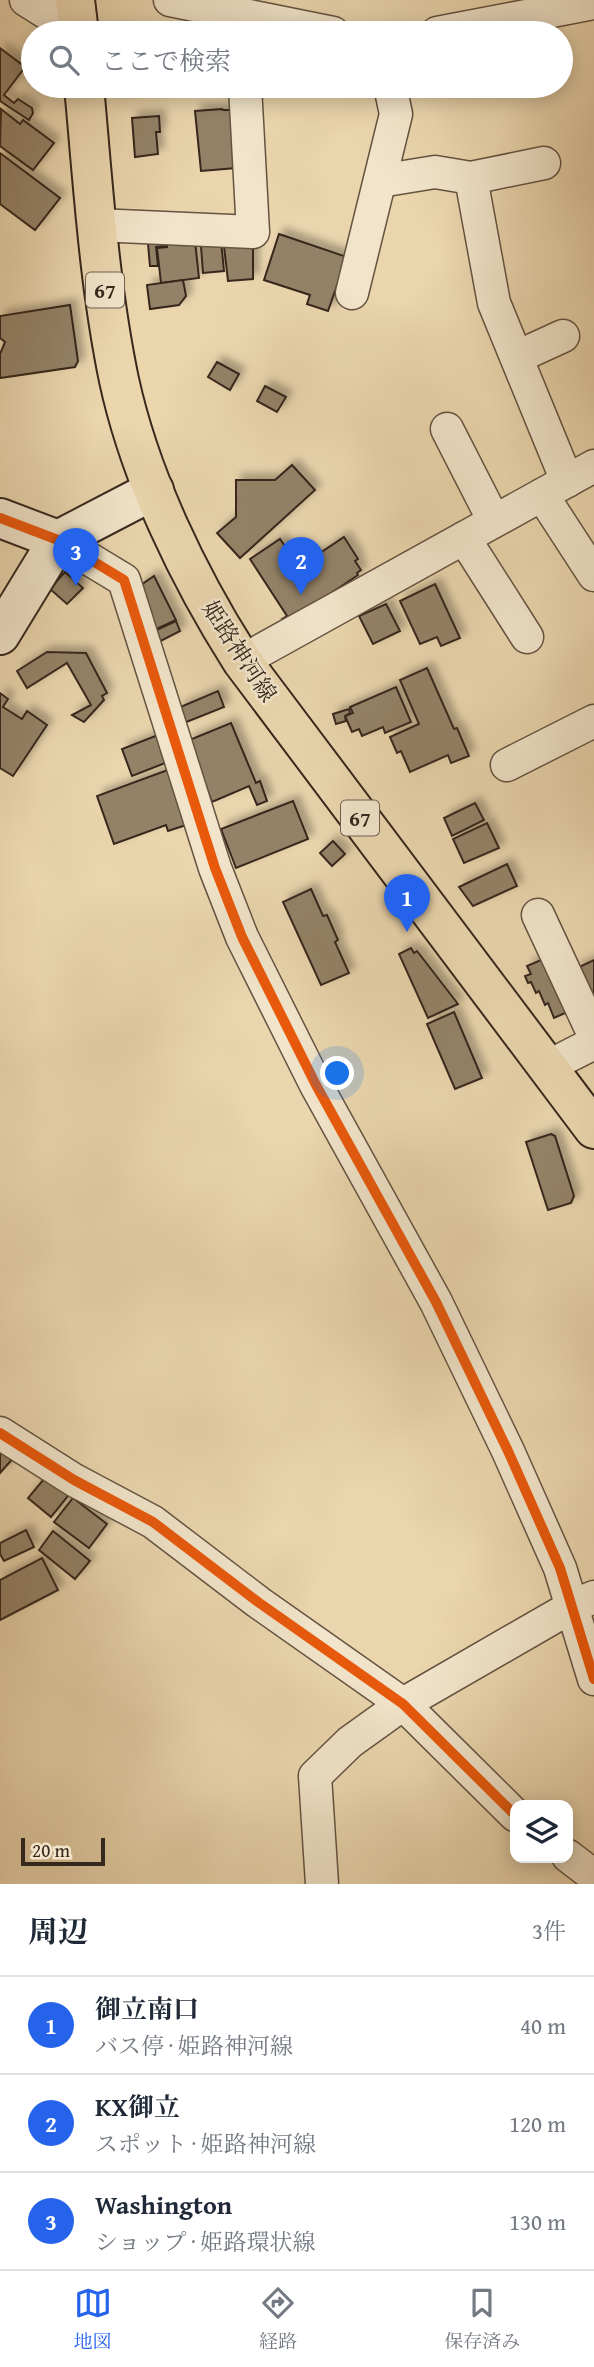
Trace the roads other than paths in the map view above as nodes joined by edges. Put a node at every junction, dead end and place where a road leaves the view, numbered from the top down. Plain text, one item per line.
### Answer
1 (26, 0) edge
2 (170, 0) edge
3 (594, 3) edge
4 (477, 13) edge
5 (77, 17) edge
6 (253, 17) edge
7 (273, 21) edge
8 (461, 21) edge
9 (85, 98) edge
10 (246, 98) edge
11 (393, 98) edge
12 (544, 163) dead end
13 (471, 178) junction
14 (380, 181) junction
15 (97, 225) junction
16 (352, 293) dead end
17 (563, 336) dead end
18 (517, 357) junction
19 (447, 429) dead end
20 (568, 480) edge
21 (154, 490) junction
22 (0, 518) edge
23 (494, 521) junction
24 (464, 538) junction
25 (58, 540) junction
26 (594, 575) edge
27 (0, 635) edge
28 (527, 637) dead end
29 (242, 661) junction
30 (594, 721) edge
31 (507, 765) dead end
32 (538, 915) dead end
33 (594, 1035) edge
34 (594, 1043) edge
35 (547, 1067) junction
36 (594, 1129) edge
37 (0, 1433) edge
38 (583, 1602) edge
39 (594, 1679) edge
40 (403, 1704) junction
41 (510, 1810) edge
42 (573, 1860) edge
43 (594, 1876) edge
44 (322, 1884) edge

1 - 5 street
2 - 6 street
3 - 4 street
4 - 8 street
6 - 7 street
9 - 15 main road, 姫路神河線 / 67
10 - 15 street
11 - 14 street
12 - 13 street
13 - 14 street
13 - 18 street
14 - 16 street
15 - 21 main road, 姫路神河線 / 67
17 - 18 street
18 - 20 street
19 - 23 street
20 - 23 street
20 - 26 street
21 - 25 main road
21 - 29 main road, 姫路神河線 / 67
22 - 25 main road
23 - 24 street
24 - 28 street
24 - 29 street
25 - 27 main road
25 - 38 street
29 - 35 main road, 姫路神河線 / 67
30 - 31 street
32 - 33 street
34 - 35 street
35 - 36 main road, 姫路神河線 / 67
37 - 40 street
38 - 39 street
38 - 40 street
40 - 41 street
40 - 44 street
42 - 43 street

